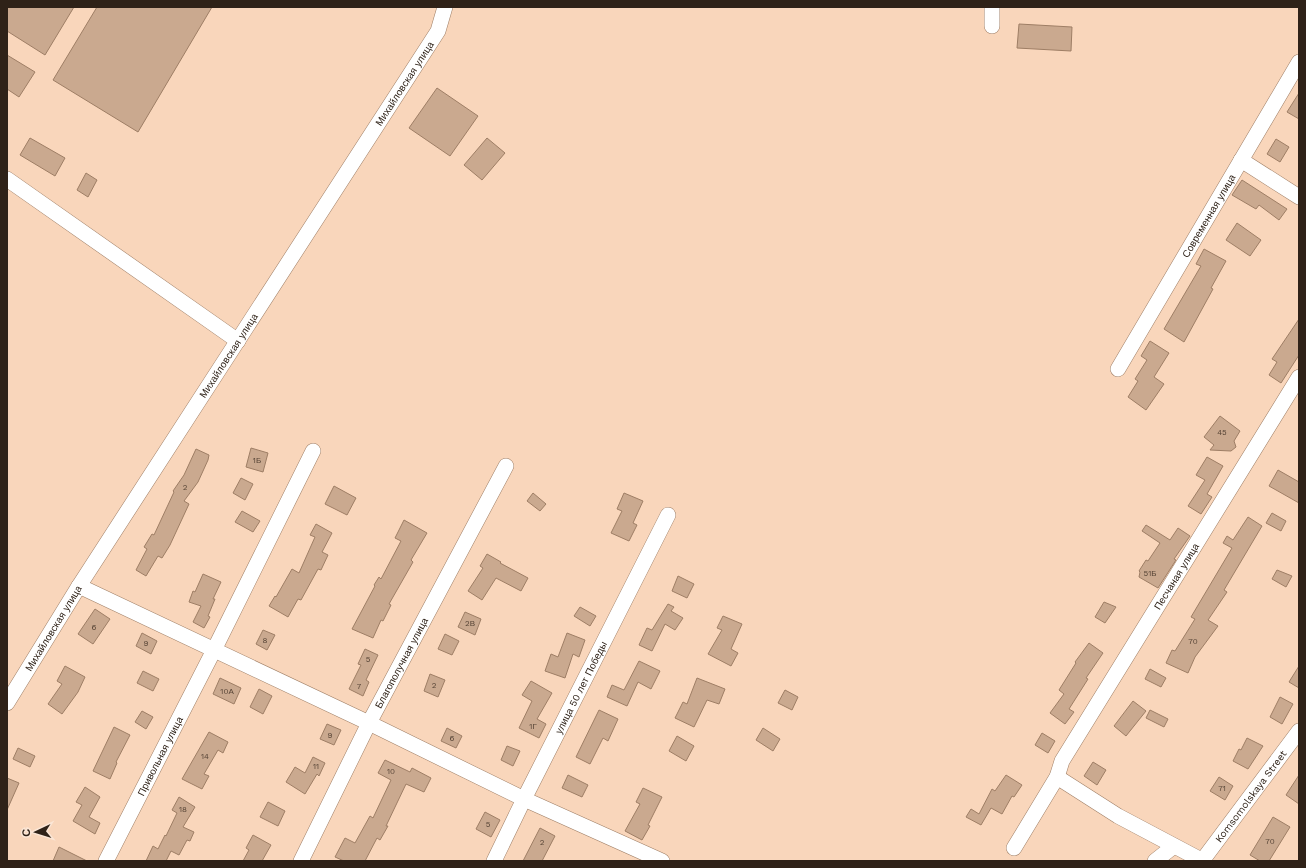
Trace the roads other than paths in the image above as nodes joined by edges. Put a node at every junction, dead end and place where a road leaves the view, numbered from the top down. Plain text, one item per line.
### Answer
1 (445, 7) edge
2 (992, 7) edge
3 (992, 26) dead end
4 (1299, 62) edge
5 (1241, 160) junction
6 (7, 179) edge
7 (1299, 197) edge
8 (238, 341) junction
9 (1118, 369) dead end
10 (1299, 377) edge
11 (313, 451) dead end
12 (506, 466) dead end
13 (668, 515) dead end
14 (79, 586) junction
15 (214, 650) junction
16 (7, 703) edge
17 (369, 723) junction
18 (1299, 731) edge
19 (1057, 777) junction
20 (524, 799) junction
21 (1174, 846) junction
22 (1014, 848) dead end
23 (106, 861) edge
24 (301, 861) edge
25 (494, 861) edge
26 (662, 861) edge
27 (1155, 861) edge
28 (1203, 861) edge

1 - 8 street, Михайловская улица
2 - 3 street
4 - 5 street, Современная улица
5 - 7 street
5 - 9 street, Современная улица
6 - 8 street
8 - 14 street, Михайловская улица
10 - 19 street, Песчаная улица
11 - 15 street, Привольная улица
12 - 17 street, Благополучная улица
13 - 20 street, улица 50 лет Победы
14 - 15 street
14 - 16 street, Михайловская улица
15 - 17 street
15 - 23 street, Привольная улица
17 - 20 street
17 - 24 street, Благополучная улица
18 - 28 street, Komsomolskaya Street
19 - 21 street
19 - 22 street, Песчаная улица
20 - 25 street, улица 50 лет Победы
20 - 26 street
21 - 27 street
21 - 28 street

